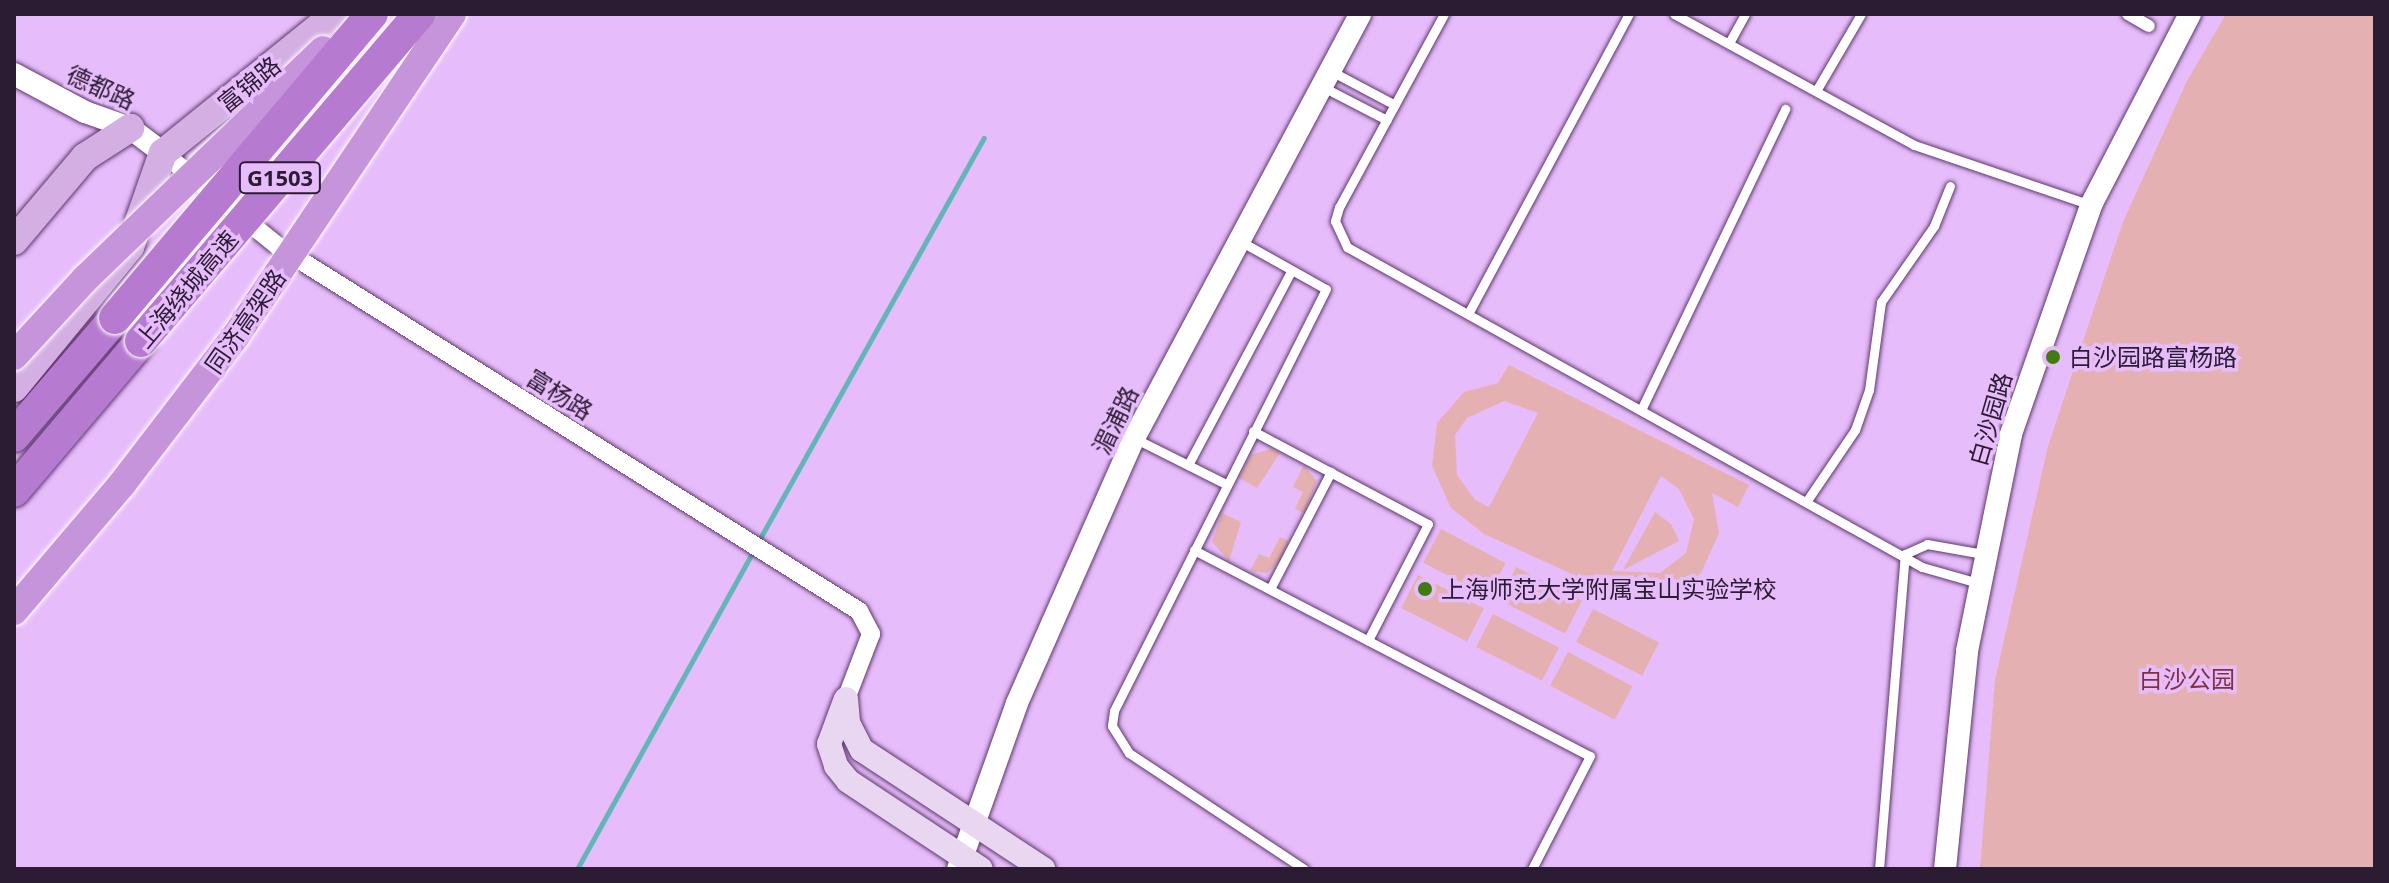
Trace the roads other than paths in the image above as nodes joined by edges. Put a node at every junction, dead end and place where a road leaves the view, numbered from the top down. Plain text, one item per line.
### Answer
1 (335, 14) edge
2 (356, 14) edge
3 (372, 14) edge
4 (419, 14) edge
5 (452, 14) edge
6 (1360, 14) edge
7 (1444, 14) edge
8 (1629, 14) edge
9 (1674, 14) edge
10 (1745, 14) edge
11 (1861, 14) edge
12 (2128, 14) edge
13 (2190, 14) edge
14 (2149, 26) dead end
15 (1729, 43) junction
16 (14, 74) edge
17 (1325, 79) junction
18 (1816, 91) junction
19 (1395, 105) junction
20 (1785, 109) dead end
21 (1387, 120) junction
22 (130, 128) junction
23 (163, 153) junction
24 (1950, 186) dead end
25 (2091, 205) junction
26 (1238, 240) junction
27 (14, 241) edge
28 (1291, 271) junction
29 (1468, 314) junction
30 (14, 356) edge
31 (14, 388) edge
32 (1641, 410) junction
33 (1253, 431) junction
34 (14, 436) edge
35 (1134, 438) junction
36 (1188, 465) junction
37 (1331, 472) junction
38 (1226, 484) junction
39 (14, 491) edge
40 (1806, 502) junction
41 (1194, 550) junction
42 (1905, 554) junction
43 (1983, 554) junction
44 (1978, 583) junction
45 (1270, 589) junction
46 (14, 611) edge
47 (1368, 640) junction
48 (846, 699) junction
49 (974, 822) junction
50 (967, 865) edge
51 (1043, 869) edge
52 (1304, 869) edge
53 (1532, 869) edge
54 (1879, 869) edge
55 (1945, 869) edge

1 - 23 main road, 富锦路
2 - 30 highway, bridge
3 - 34 highway, 上海绕城高速 / G1503, bridge
4 - 39 highway, 上海绕城高速 / G1503, bridge
5 - 46 highway, 同济高架路, bridge
6 - 17 street, 湄浦路
7 - 19 lane
8 - 29 lane
9 - 15 lane
10 - 15 lane
11 - 18 lane
12 - 14 street
13 - 25 street, 白沙园路
15 - 18 lane
16 - 22 street, 德都路
17 - 19 lane
17 - 21 lane
17 - 26 street, 湄浦路
18 - 25 lane
19 - 21 lane
20 - 32 lane
21 - 29 lane
22 - 23 street, 德都路
22 - 27 main road
23 - 31 main road
23 - 48 street, 富杨路
24 - 40 lane
25 - 43 street, 白沙园路
26 - 28 lane
26 - 35 street, 湄浦路
28 - 33 lane
28 - 36 lane
29 - 32 lane
32 - 40 lane
33 - 37 lane
33 - 38 lane
35 - 36 lane
35 - 49 street, 湄浦路
36 - 38 lane
37 - 45 lane
37 - 47 lane
38 - 41 lane
40 - 42 lane
41 - 45 lane
41 - 52 lane
42 - 43 lane
42 - 44 lane
42 - 54 lane
43 - 44 street, 白沙园路
44 - 55 street, 白沙园路
45 - 47 lane
47 - 53 lane
48 - 49 main road
48 - 50 main road
49 - 50 street, 湄浦路
49 - 51 main road

